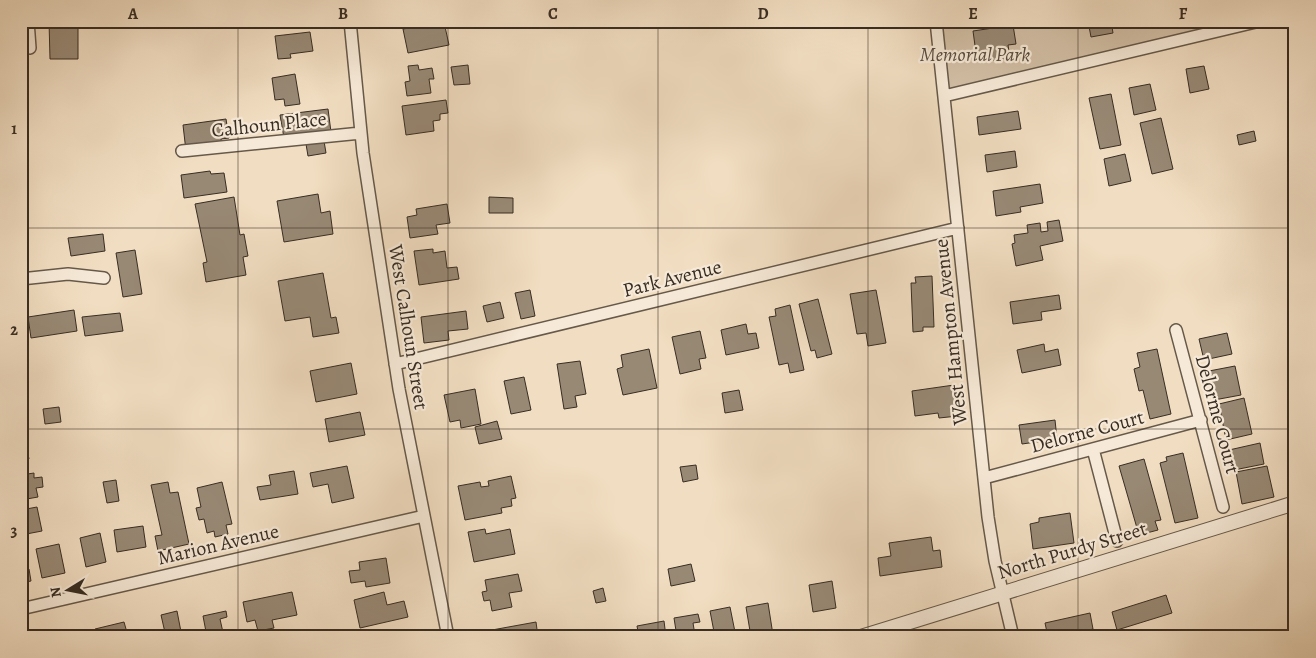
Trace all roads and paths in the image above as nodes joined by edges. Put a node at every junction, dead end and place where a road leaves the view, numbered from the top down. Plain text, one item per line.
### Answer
1 (28, 21) edge
2 (350, 21) edge
3 (936, 21) edge
4 (1260, 21) edge
5 (30, 48) dead end
6 (944, 96) junction
7 (361, 133) junction
8 (182, 151) dead end
9 (958, 228) junction
10 (104, 278) dead end
11 (21, 279) edge
12 (1176, 330) dead end
13 (395, 364) junction
14 (1201, 420) junction
15 (1093, 449) junction
16 (984, 478) junction
17 (1295, 503) edge
18 (1224, 507) dead end
19 (424, 516) junction
20 (1117, 541) dead end
21 (1002, 593) junction
22 (21, 609) edge
23 (448, 637) edge
24 (861, 637) edge
25 (1013, 637) edge

1 - 5 street
2 - 7 street, West Calhoun Street
3 - 6 street, West Hampton Avenue
4 - 6 street
6 - 9 street, West Hampton Avenue
7 - 8 street, Calhoun Place
7 - 13 street, West Calhoun Street
9 - 13 street, Park Avenue
9 - 16 street, West Hampton Avenue
10 - 11 street
12 - 14 street, Delorme Court
13 - 19 street, West Calhoun Street
14 - 15 street, Delorne Court
14 - 18 street, Delorme Court
15 - 16 street, Delorne Court
15 - 20 street
16 - 21 street, West Hampton Avenue
17 - 21 street, North Purdy Street
19 - 22 street, Marion Avenue
19 - 23 street, West Calhoun Street
21 - 24 street, North Purdy Street
21 - 25 street, West Hampton Avenue

